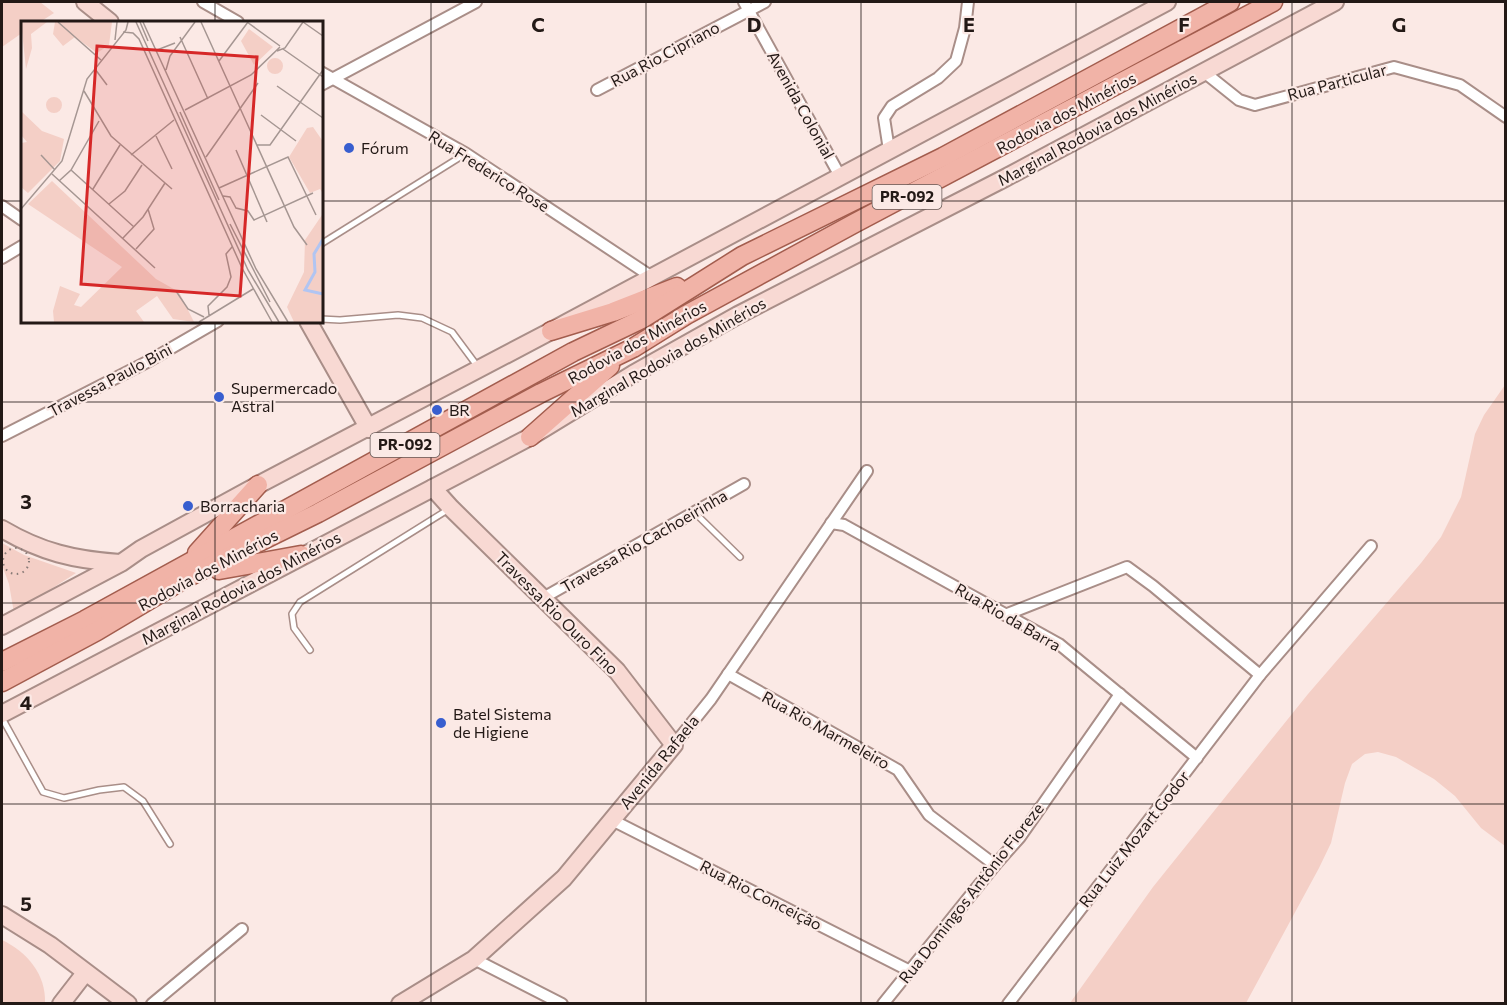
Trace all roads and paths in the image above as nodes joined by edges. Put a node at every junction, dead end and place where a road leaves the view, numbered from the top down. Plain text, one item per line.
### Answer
1 (85, 2) edge
2 (202, 2) edge
3 (476, 2) edge
4 (765, 2) edge
5 (968, 2) edge
6 (1167, 2) edge
7 (1230, 2) edge
8 (1273, 2) edge
9 (1335, 2) edge
10 (746, 6) edge
11 (109, 21) edge
12 (236, 21) edge
13 (1204, 72) junction
14 (322, 73) edge
15 (333, 79) junction
16 (322, 85) edge
17 (597, 90) dead end
18 (1506, 117) edge
19 (889, 150) junction
20 (465, 153) junction
21 (840, 176) junction
22 (2, 206) edge
23 (21, 219) edge
24 (322, 243) edge
25 (21, 247) edge
26 (2, 258) edge
27 (723, 267) junction
28 (652, 277) junction
29 (322, 320) edge
30 (216, 322) edge
31 (309, 322) edge
32 (551, 332) junction
33 (629, 349) junction
34 (479, 368) junction
35 (369, 429) junction
36 (2, 436) edge
37 (530, 436) junction
38 (867, 471) dead end
39 (744, 484) dead end
40 (258, 486) junction
41 (433, 488) junction
42 (451, 508) junction
43 (694, 512) junction
44 (831, 523) junction
45 (2, 529) edge
46 (1371, 546) dead end
47 (301, 555) junction
48 (740, 557) dead end
49 (120, 563) junction
50 (192, 569) junction
51 (26, 570) joint
52 (543, 598) junction
53 (1005, 615) junction
54 (91, 625) junction
55 (2, 626) edge
56 (310, 650) dead end
57 (2, 662) edge
58 (728, 674) junction
59 (1260, 675) junction
60 (2, 682) edge
61 (1120, 694) junction
62 (2, 716) edge
63 (674, 745) junction
64 (1197, 758) junction
65 (612, 820) junction
66 (170, 844) dead end
67 (995, 864) junction
68 (2, 915) edge
69 (242, 929) dead end
70 (474, 959) junction
71 (910, 971) junction
72 (85, 973) junction
73 (61, 1004) edge
74 (128, 1004) edge
75 (152, 1004) edge
76 (400, 1004) edge
77 (562, 1004) edge
78 (883, 1004) edge
79 (1008, 1004) edge

1 - 11 main road
2 - 12 street
3 - 15 street
4 - 10 street, Rua Rio Cipriano
5 - 19 street
6 - 19 main road
7 - 27 main road, Rodovia dos Minérios / PR-092
8 - 33 main road, Rodovia dos Minérios / PR-092
9 - 13 main road, Marginal Rodovia dos Minérios
10 - 17 street, Rua Rio Cipriano
10 - 21 street, Avenida Colonial
13 - 18 street, Rua Particular
13 - 37 main road, Marginal Rodovia dos Minérios
14 - 15 street, Rua Frederico Rose
15 - 16 street
15 - 20 street, Rua Frederico Rose
19 - 21 main road
20 - 24 lane
20 - 28 street, Rua Frederico Rose
21 - 28 main road
22 - 23 street
25 - 26 street
27 - 32 main road
27 - 50 main road, Rodovia dos Minérios / PR-092
28 - 32 main road
29 - 34 lane
30 - 36 street, Travessa Paulo Bini
31 - 35 main road
32 - 34 main road
33 - 37 main road
33 - 50 main road, Rodovia dos Minérios / PR-092
34 - 35 main road
35 - 40 main road
37 - 41 main road, Marginal Rodovia dos Minérios
38 - 44 street, Avenida Rafaela
39 - 43 street, Travessa Rio Cachoeirinha
40 - 49 main road
40 - 50 main road
41 - 42 main road, Travessa Rio Ouro Fino
41 - 47 main road, Marginal Rodovia dos Minérios
42 - 52 main road, Travessa Rio Ouro Fino
42 - 56 lane
43 - 48 lane
43 - 52 street, Travessa Rio Cachoeirinha
44 - 53 street, Rua Rio da Barra
44 - 58 street, Avenida Rafaela
45 - 49 main road
46 - 59 street, Rua Luiz Mozart Godor
47 - 50 main road
47 - 62 main road, Marginal Rodovia dos Minérios
49 - 55 main road
50 - 54 main road, Rodovia dos Minérios / PR-092
51 - 51 path
52 - 63 main road, Travessa Rio Ouro Fino
53 - 59 street
53 - 61 street, Rua Rio da Barra
54 - 57 main road, Rodovia dos Minérios / PR-092
54 - 60 main road, Rodovia dos Minérios / PR-092
58 - 63 street, Avenida Rafaela
58 - 67 street, Rua Rio Marmeleiro
59 - 64 street, Rua Luiz Mozart Godor
61 - 64 street, Rua Rio da Barra
61 - 67 street, Rua Domingos Antônio Fioreze
62 - 66 lane
63 - 65 main road, Avenida Rafaela
64 - 79 street, Rua Luiz Mozart Godor
65 - 70 main road, Avenida Rafaela
65 - 71 street, Rua Rio Conceição
67 - 71 street, Rua Domingos Antônio Fioreze
68 - 72 main road
69 - 75 street
70 - 76 main road, Avenida Rafaela
70 - 77 street
71 - 78 street, Rua Domingos Antônio Fioreze
72 - 73 main road
72 - 74 main road

